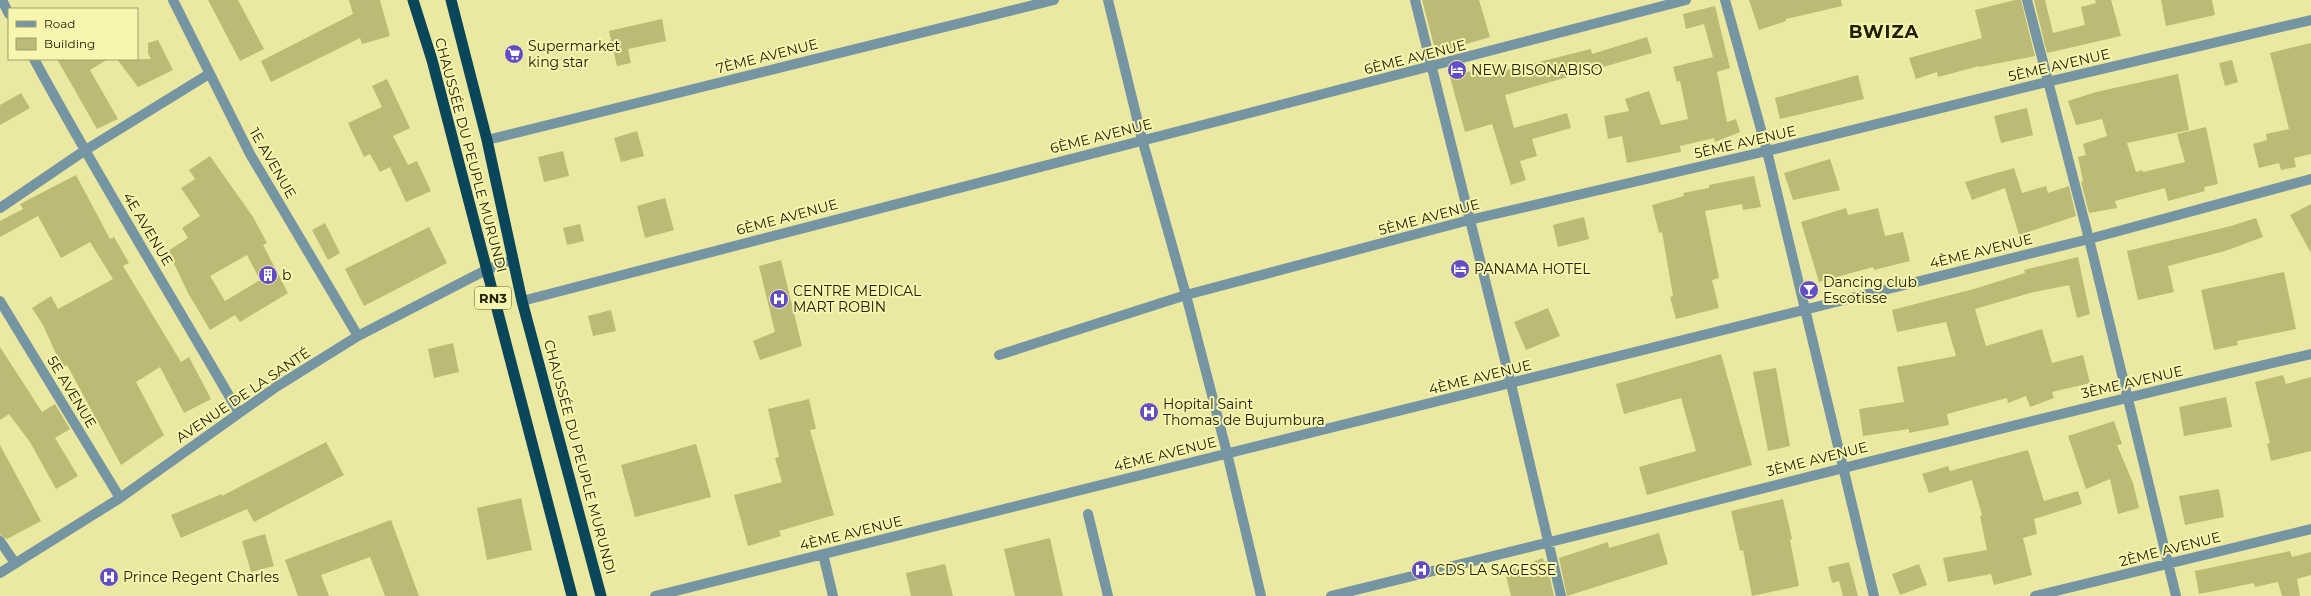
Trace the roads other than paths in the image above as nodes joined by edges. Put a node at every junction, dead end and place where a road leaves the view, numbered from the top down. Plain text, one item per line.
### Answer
1 (2, 0) edge
2 (172, 0) edge
3 (413, 0) edge
4 (451, 0) edge
5 (1054, 0) edge
6 (1108, 0) edge
7 (1414, 0) edge
8 (1686, 0) edge
9 (1725, 0) edge
10 (2027, 0) edge
11 (8, 12) edge
12 (2311, 20) edge
13 (35, 60) edge
14 (1431, 68) junction
15 (210, 74) junction
16 (2047, 82) junction
17 (1142, 139) junction
18 (487, 140) junction
19 (84, 151) junction
20 (1767, 151) junction
21 (2311, 179) edge
22 (0, 208) edge
23 (1469, 220) junction
24 (2089, 239) junction
25 (513, 260) junction
26 (486, 270) junction
27 (1186, 295) junction
28 (0, 301) edge
29 (522, 301) junction
30 (1803, 309) junction
31 (358, 336) junction
32 (2311, 354) edge
33 (999, 355) dead end
34 (1511, 384) junction
35 (2127, 397) junction
36 (239, 413) junction
37 (1227, 453) junction
38 (1842, 467) junction
39 (120, 498) junction
40 (1088, 514) dead end
41 (2311, 529) edge
42 (0, 541) edge
43 (1548, 543) junction
44 (823, 554) junction
45 (15, 563) junction
46 (2168, 564) junction
47 (0, 573) edge
48 (572, 596) edge
49 (601, 596) edge
50 (654, 596) edge
51 (834, 596) edge
52 (1108, 596) edge
53 (1261, 596) edge
54 (1331, 596) edge
55 (1561, 596) edge
56 (1874, 596) edge
57 (2035, 596) edge
58 (2176, 596) edge

1 - 11 street
2 - 15 street, 1E AVENUE
3 - 26 highway, CHAUSSÉE DU PEUPLE MURUNDI / RN3
4 - 18 highway, CHAUSSÉE DU PEUPLE MURUNDI / RN3
5 - 18 street, 7ÈME AVENUE
6 - 17 street
7 - 14 street
8 - 14 street, 6ÈME AVENUE
9 - 20 street
10 - 16 street
12 - 16 street, 5ÈME AVENUE
13 - 19 street, 4E AVENUE
14 - 17 street, 6ÈME AVENUE
14 - 23 street
15 - 19 street
15 - 31 street, 1E AVENUE
16 - 20 street, 5ÈME AVENUE
16 - 24 street
17 - 27 street
17 - 29 street, 6ÈME AVENUE
18 - 25 highway, CHAUSSÉE DU PEUPLE MURUNDI / RN3
19 - 22 street
19 - 36 street, 4E AVENUE
20 - 23 street, 5ÈME AVENUE
20 - 30 street
21 - 24 street, 4ÈME AVENUE
23 - 27 street, 5ÈME AVENUE
23 - 34 street
24 - 30 street, 4ÈME AVENUE
24 - 35 street
25 - 26 street, AVENUE DE LA SANTÉ
25 - 29 highway, CHAUSSÉE DU PEUPLE MURUNDI / RN3
26 - 31 street, AVENUE DE LA SANTÉ
26 - 48 highway, CHAUSSÉE DU PEUPLE MURUNDI / RN3
27 - 33 street, 5ÈME AVENUE
27 - 37 street
28 - 39 street, 5E AVENUE
29 - 49 highway, CHAUSSÉE DU PEUPLE MURUNDI / RN3
30 - 34 street, 4ÈME AVENUE
30 - 38 street
31 - 36 street, AVENUE DE LA SANTÉ
32 - 35 street, 3ÈME AVENUE
34 - 37 street, 4ÈME AVENUE
34 - 43 street
35 - 38 street, 3ÈME AVENUE
35 - 46 street
36 - 39 street, AVENUE DE LA SANTÉ
37 - 44 street, 4ÈME AVENUE
37 - 53 street
38 - 43 street, 3ÈME AVENUE
38 - 56 street
39 - 45 street, AVENUE DE LA SANTÉ
40 - 52 street
41 - 46 street, 2ÈME AVENUE
42 - 45 street
43 - 54 street, 3ÈME AVENUE
43 - 55 street
44 - 50 street, 4ÈME AVENUE
44 - 51 street
45 - 47 street, AVENUE DE LA SANTÉ
46 - 57 street, 2ÈME AVENUE
46 - 58 street

